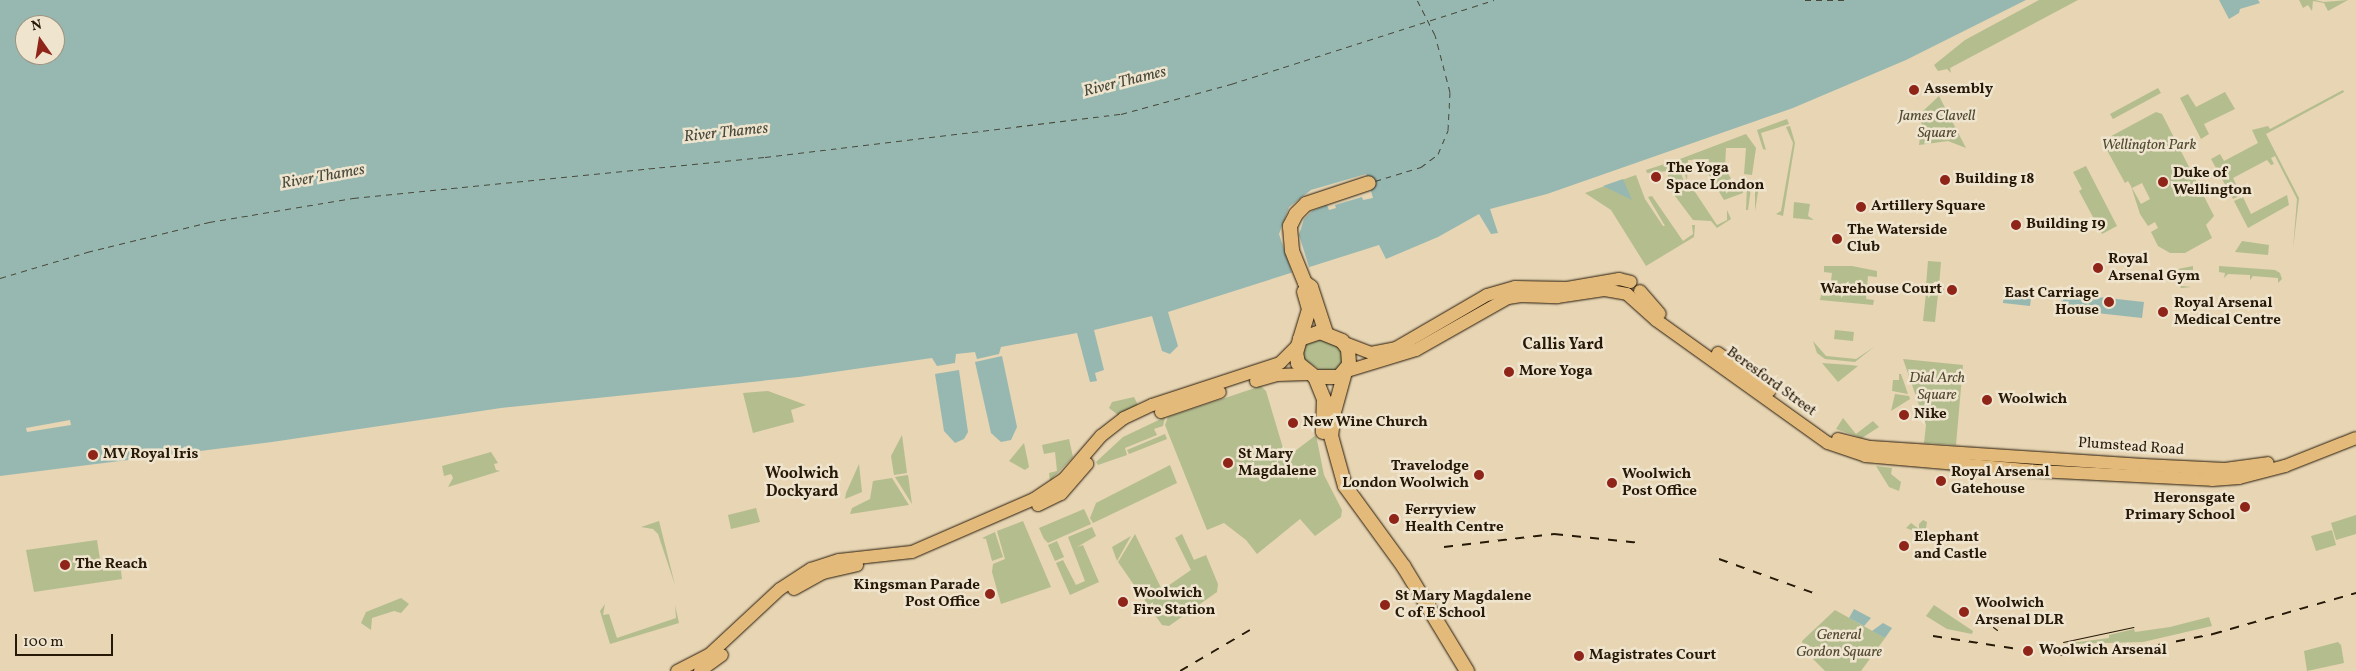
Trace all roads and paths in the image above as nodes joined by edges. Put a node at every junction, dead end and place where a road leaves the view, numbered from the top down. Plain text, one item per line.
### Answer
1 (1369, 183) dead end
2 (1302, 277) junction
3 (1634, 288) junction
4 (1326, 333) junction
5 (1298, 342) junction
6 (1345, 344) junction
7 (1724, 363) junction
8 (1275, 370) junction
9 (1346, 372) junction
10 (1312, 376) junction
11 (2356, 428) edge
12 (2356, 438) edge
13 (1897, 449) joint
14 (1909, 459) joint
15 (676, 671) edge
16 (700, 671) edge
17 (1458, 671) edge
18 (1467, 671) edge

1 - 2 highway
2 - 4 highway
2 - 5 highway
3 - 6 main road
3 - 7 main road, Beresford Street
3 - 9 main road
4 - 5 highway
4 - 6 highway
5 - 8 main road
5 - 10 highway
6 - 9 highway
7 - 13 main road, Beresford Street
7 - 14 main road, Beresford Street
8 - 10 main road
8 - 15 main road
8 - 16 main road
9 - 10 highway
9 - 18 highway
10 - 17 highway
11 - 13 main road, Plumstead Road
12 - 14 main road, Plumstead Road

